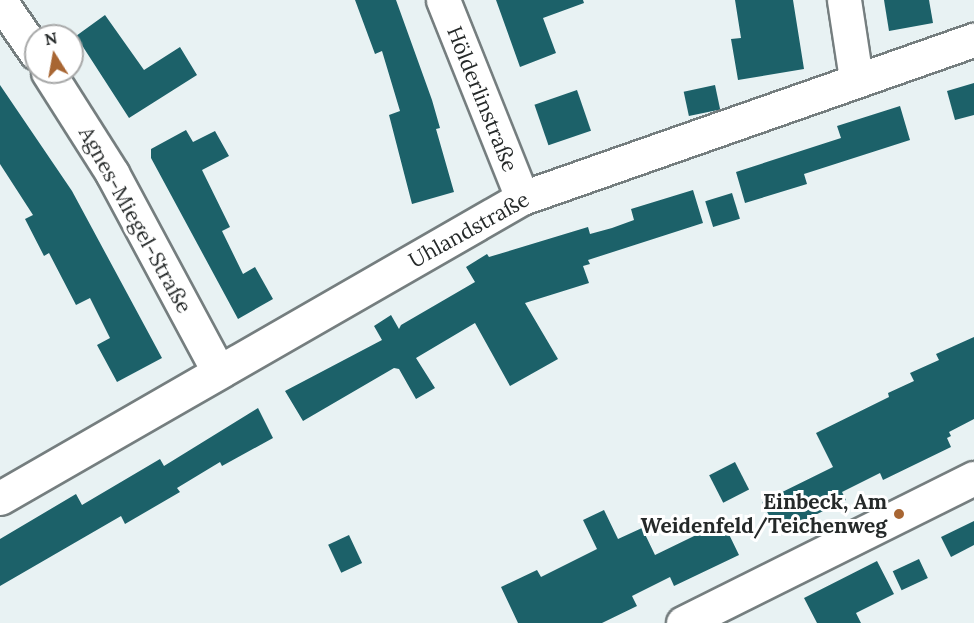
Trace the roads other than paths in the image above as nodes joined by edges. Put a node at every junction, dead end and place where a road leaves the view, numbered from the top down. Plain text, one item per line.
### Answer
1 (443, 0) edge
2 (844, 0) edge
3 (0, 2) edge
4 (24, 36) edge
5 (974, 40) edge
6 (856, 78) junction
7 (56, 84) edge
8 (522, 198) junction
9 (218, 371) junction
10 (974, 478) edge
11 (0, 498) edge
12 (683, 623) edge

1 - 8 street, Hölderlinstraße
2 - 6 street
3 - 4 street
5 - 6 street, Uhlandstraße
6 - 8 street, Uhlandstraße
7 - 9 street, Agnes-Miegel-Straße
8 - 9 street, Uhlandstraße
9 - 11 street, Uhlandstraße
10 - 12 street

